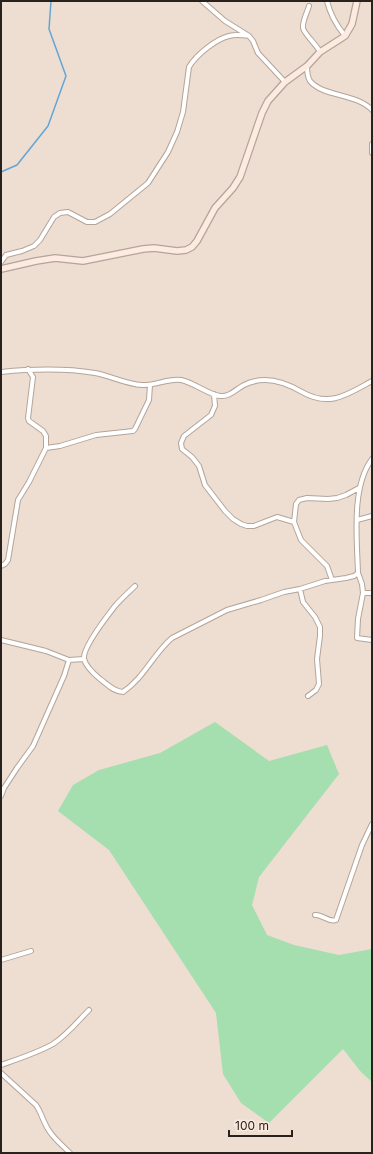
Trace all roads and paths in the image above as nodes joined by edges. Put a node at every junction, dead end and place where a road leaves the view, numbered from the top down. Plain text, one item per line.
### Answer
1 (202, 1) edge
2 (327, 1) edge
3 (357, 1) edge
4 (309, 6) dead end
5 (248, 36) junction
6 (344, 36) junction
7 (320, 52) junction
8 (307, 66) junction
9 (285, 82) junction
10 (372, 110) edge
11 (372, 144) edge
12 (372, 153) edge
13 (1, 262) edge
14 (1, 269) edge
15 (28, 369) junction
16 (1, 372) edge
17 (372, 381) edge
18 (150, 385) junction
19 (214, 394) junction
20 (46, 448) junction
21 (372, 459) edge
22 (359, 488) junction
23 (372, 516) edge
24 (357, 520) junction
25 (294, 522) junction
26 (1, 566) edge
27 (358, 573) junction
28 (332, 580) junction
29 (136, 586) dead end
30 (300, 589) junction
31 (372, 592) edge
32 (362, 593) junction
33 (1, 640) edge
34 (372, 640) edge
35 (84, 659) junction
36 (69, 660) junction
37 (308, 696) dead end
38 (8, 782) junction
39 (1, 783) edge
40 (1, 796) edge
41 (372, 824) edge
42 (315, 915) dead end
43 (31, 951) dead end
44 (1, 960) edge
45 (90, 1010) dead end
46 (1, 1065) edge
47 (1, 1073) edge
48 (70, 1153) edge

1 - 5 street
2 - 6 street
3 - 6 street
4 - 7 street
5 - 9 street
5 - 13 street
6 - 7 street
7 - 8 street
8 - 9 street
8 - 10 street
9 - 14 street
11 - 12 street
15 - 16 street
15 - 18 street
15 - 20 street
17 - 19 street
18 - 19 street
18 - 20 street
19 - 25 street
20 - 26 street
21 - 22 street
22 - 24 street
22 - 25 street
23 - 24 street
24 - 27 street
25 - 28 street
27 - 28 street
27 - 32 street
28 - 30 street
29 - 35 street
30 - 35 street
30 - 37 street
31 - 32 street
32 - 34 street
33 - 36 street
35 - 36 street
36 - 38 street
38 - 39 street
38 - 40 street
41 - 42 street
43 - 44 street
45 - 46 street
47 - 48 street

